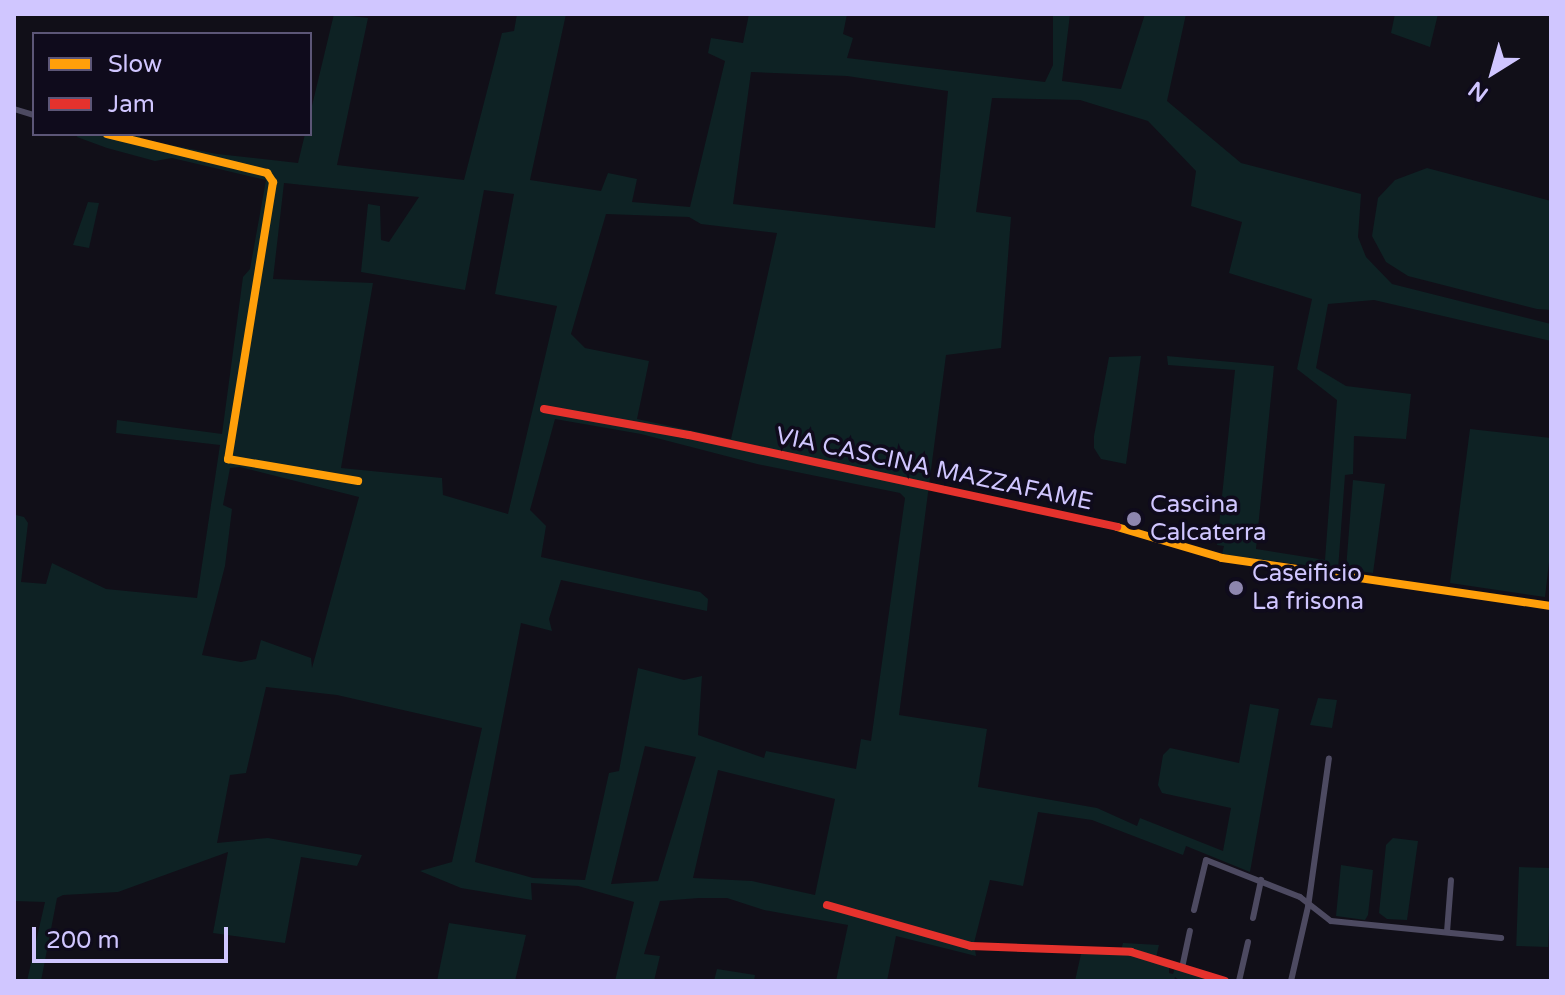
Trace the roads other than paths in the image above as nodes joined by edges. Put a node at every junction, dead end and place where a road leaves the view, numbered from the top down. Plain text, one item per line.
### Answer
1 (115, 136) edge
2 (544, 409) dead end
3 (358, 481) dead end
4 (1551, 606) edge
5 (1329, 758) dead end
6 (1261, 880) junction
7 (1451, 880) dead end
8 (1308, 904) junction
9 (827, 905) dead end
10 (1194, 910) dead end
11 (1253, 918) dead end
12 (1190, 931) dead end
13 (1447, 932) junction
14 (1501, 938) dead end
15 (1248, 942) dead end
16 (1182, 968) junction
17 (1225, 981) edge
18 (1239, 981) edge
19 (1291, 981) edge

1 - 3 street
2 - 4 street, VIA CASCINA MAZZAFAME
5 - 8 street
6 - 8 street
6 - 10 street
6 - 11 street
7 - 13 street
8 - 13 street
8 - 19 street
9 - 16 street
12 - 16 street
13 - 14 street
15 - 18 street
16 - 17 street

